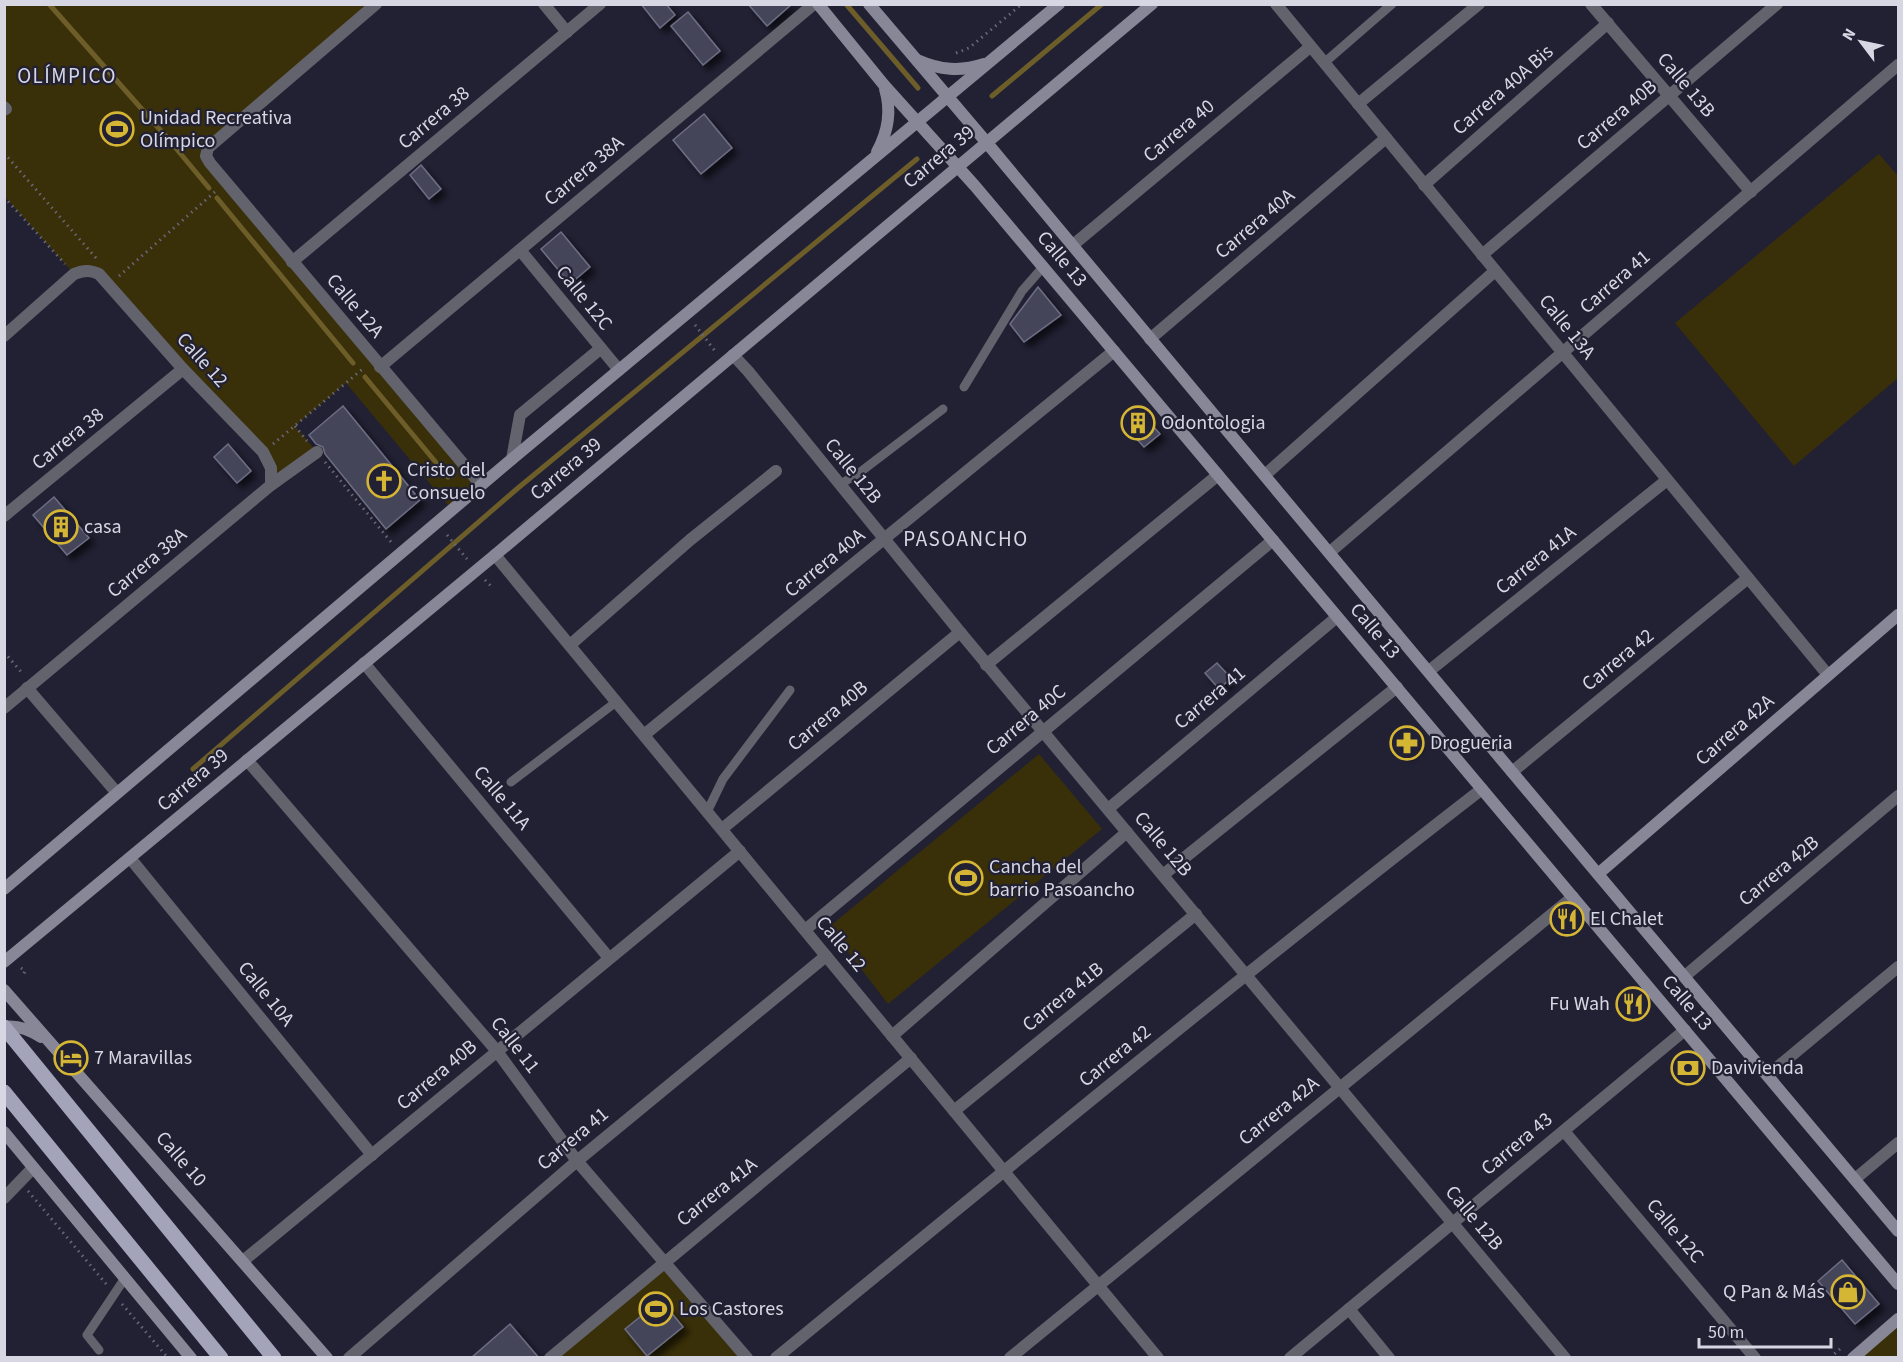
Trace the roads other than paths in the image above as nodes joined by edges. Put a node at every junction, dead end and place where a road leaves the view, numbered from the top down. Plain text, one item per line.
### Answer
1 (376, 4) edge
2 (544, 4) edge
3 (600, 4) edge
4 (816, 4) edge
5 (869, 4) edge
6 (1059, 4) edge
7 (1152, 4) edge
8 (1275, 4) edge
9 (1392, 4) edge
10 (1479, 4) edge
11 (1591, 4) edge
12 (1777, 4) edge
13 (1608, 23) junction
14 (567, 32) junction
15 (1310, 47) junction
16 (913, 58) junction
17 (989, 62) junction
18 (1324, 63) junction
19 (1899, 65) edge
20 (884, 85) junction
21 (1669, 96) junction
22 (947, 97) junction
23 (1358, 104) junction
24 (917, 121) junction
25 (1386, 138) junction
26 (984, 139) junction
27 (874, 157) junction
28 (954, 162) junction
29 (1424, 185) junction
30 (1751, 192) junction
31 (1073, 245) junction
32 (520, 250) junction
33 (1482, 255) junction
34 (292, 262) junction
35 (1043, 267) junction
36 (1495, 271) junction
37 (4, 336) edge
38 (1150, 339) junction
39 (600, 349) junction
40 (1114, 351) junction
41 (1563, 353) junction
42 (733, 355) junction
43 (377, 363) junction
44 (183, 369) junction
45 (619, 370) junction
46 (964, 387) dead end
47 (943, 409) dead end
48 (317, 452) road end
49 (512, 459) junction
50 (776, 471) dead end
51 (1265, 475) junction
52 (1218, 476) junction
53 (1667, 480) junction
54 (271, 485) junction
55 (481, 485) junction
56 (839, 485) junction
57 (4, 516) edge
58 (884, 540) junction
59 (1273, 540) junction
60 (1330, 552) junction
61 (495, 555) junction
62 (1748, 578) junction
63 (1899, 615) edge
64 (1338, 617) junction
65 (960, 632) junction
66 (570, 645) junction
67 (364, 663) junction
68 (986, 665) junction
69 (1430, 671) junction
70 (1828, 675) junction
71 (30, 686) junction
72 (1397, 687) junction
73 (790, 690) dead end
74 (616, 702) junction
75 (4, 708) edge
76 (1043, 732) junction
77 (644, 735) junction
78 (247, 760) junction
79 (1512, 772) junction
80 (511, 782) dead end
81 (1482, 789) junction
82 (117, 792) junction
83 (1899, 796) edge
84 (1108, 809) junction
85 (707, 812) junction
86 (722, 829) junction
87 (1127, 832) junction
88 (740, 851) junction
89 (130, 858) junction
90 (1598, 874) junction
91 (1163, 875) junction
92 (4, 889) edge
93 (1573, 897) junction
94 (1196, 914) junction
95 (805, 930) junction
96 (826, 956) junction
97 (609, 958) junction
98 (4, 962) edge
99 (1899, 967) edge
100 (1247, 975) junction
101 (1685, 976) junction
102 (4, 990) edge
103 (4, 1027) edge
104 (1685, 1030) junction
105 (892, 1036) junction
106 (50, 1042) junction
107 (496, 1050) junction
108 (910, 1058) junction
109 (1768, 1075) junction
110 (1340, 1087) junction
111 (4, 1092) edge
112 (954, 1111) junction
113 (1564, 1131) junction
114 (4, 1132) edge
115 (1899, 1143) edge
116 (372, 1155) junction
117 (577, 1161) junction
118 (33, 1168) junction
119 (1003, 1171) junction
120 (1855, 1179) junction
121 (4, 1198) edge
122 (1453, 1223) junction
123 (1899, 1231) edge
124 (243, 1261) junction
125 (664, 1261) junction
126 (125, 1278) junction
127 (1899, 1284) edge
128 (1097, 1285) junction
129 (1349, 1309) junction
130 (1899, 1319) edge
131 (99, 1350) dead end
132 (190, 1358) edge
133 (221, 1358) edge
134 (274, 1358) edge
135 (327, 1358) edge
136 (349, 1358) edge
137 (550, 1358) edge
138 (747, 1358) edge
139 (776, 1358) edge
140 (1010, 1358) edge
141 (1158, 1358) edge
142 (1290, 1358) edge
143 (1389, 1358) edge
144 (1565, 1358) edge
145 (1755, 1358) edge
146 (1853, 1358) edge

1 - 34 street, Calle 12A
2 - 14 street
3 - 14 street, Carrera 38
4 - 20 main road, Calle 13
4 - 32 street, Carrera 38A
5 - 16 main road, Calle 13
6 - 17 main road, Carrera 39
7 - 26 main road, Carrera 39
8 - 15 street, Calle 13A
9 - 18 lane
10 - 23 street
11 - 13 street, Calle 13B
12 - 21 street, Carrera 40B
13 - 21 street, Calle 13B
13 - 29 street, Carrera 40A Bis
14 - 34 street, Carrera 38
15 - 18 street, Calle 13A
15 - 31 street, Carrera 40
16 - 17 main road
16 - 22 main road, Calle 13
17 - 22 main road, Carrera 39
18 - 23 street, Calle 13A
19 - 30 street, Carrera 41
20 - 24 main road, Calle 13
20 - 27 main road
21 - 30 street, Calle 13B
21 - 33 street, Carrera 40B
22 - 24 main road, Carrera 39
22 - 26 main road, Calle 13
23 - 25 street, Calle 13A
24 - 27 main road, Carrera 39
24 - 28 main road, Calle 13
25 - 29 street, Calle 13A
25 - 38 street, Carrera 40A
26 - 28 main road, Carrera 39
26 - 31 main road, Calle 13
27 - 45 main road, Carrera 39
28 - 35 main road, Calle 13
28 - 42 main road, Carrera 39
29 - 33 street, Calle 13A
30 - 41 street, Carrera 41
31 - 38 main road, Calle 13
32 - 39 street, Calle 12C
32 - 43 street, Carrera 38A
33 - 36 street, Calle 13A
34 - 43 street, Calle 12A
35 - 40 main road, Calle 13
35 - 46 lane
36 - 41 street, Calle 13A
36 - 51 street
37 - 44 street, Calle 12
38 - 51 main road, Calle 13
39 - 45 street, Calle 12C
39 - 49 street
40 - 52 main road, Calle 13
40 - 58 street, Carrera 40A
41 - 53 street, Calle 13A
41 - 60 street, Carrera 41
42 - 56 street, Calle 12B
42 - 61 main road, Carrera 39
43 - 55 street, Calle 12A
44 - 54 street, Calle 12
44 - 57 street, Carrera 38
45 - 49 main road, Carrera 39
47 - 56 lane
48 - 54 street, Carrera 38A
49 - 55 main road, Carrera 39
50 - 66 street
51 - 60 main road, Calle 13
52 - 59 main road, Calle 13
52 - 68 street
53 - 62 street, Calle 13A
53 - 69 street, Carrera 41A
54 - 71 street, Carrera 38A
55 - 82 main road, Carrera 39
56 - 58 street, Calle 12B
58 - 65 street, Calle 12B
58 - 77 street, Carrera 40A
59 - 64 main road, Calle 13
59 - 76 street, Carrera 40C
60 - 69 main road, Calle 13
61 - 66 street, Calle 12
61 - 67 main road, Carrera 39
62 - 70 street, Calle 13A
62 - 79 street, Carrera 42
63 - 70 main road, Carrera 42A
64 - 72 main road, Calle 13
64 - 84 street, Carrera 41
65 - 68 street, Calle 12B
65 - 86 street, Carrera 40B
66 - 74 street, Calle 12
67 - 78 main road, Carrera 39
67 - 97 street, Calle 11A
68 - 76 street, Calle 12B
69 - 79 main road, Calle 13
70 - 90 main road, Carrera 42A
71 - 75 street, Carrera 38A
71 - 82 street
72 - 81 main road, Calle 13
72 - 91 street
73 - 85 lane
74 - 77 street, Calle 12
74 - 80 lane
76 - 84 street, Calle 12B
76 - 95 street, Carrera 40C
77 - 85 street, Calle 12
78 - 89 main road, Carrera 39
78 - 107 street, Calle 11
79 - 90 main road, Calle 13
81 - 93 main road, Calle 13
81 - 100 street, Carrera 42
82 - 92 main road, Carrera 39
83 - 101 street, Carrera 42B
84 - 87 street, Calle 12B
85 - 86 street, Calle 12
86 - 88 street, Calle 12
87 - 91 street, Calle 12B
87 - 105 street
88 - 95 street, Calle 12
88 - 97 street, Carrera 40B
89 - 98 main road, Carrera 39
89 - 116 street, Calle 10A
90 - 101 main road, Calle 13
91 - 94 street, Calle 12B
93 - 104 main road, Calle 13
93 - 110 street, Carrera 42A
94 - 100 street, Calle 12B
94 - 112 street, Carrera 41B
95 - 96 street, Calle 12
96 - 105 street, Calle 12
96 - 117 street, Carrera 41
97 - 107 street, Carrera 40B
99 - 109 street
100 - 110 street, Calle 12B
100 - 119 street, Carrera 42
101 - 109 main road, Calle 13
102 - 106 main road, Calle 10
103 - 106 main road
103 - 134 main road
104 - 113 street, Carrera 43
104 - 127 main road, Calle 13
105 - 108 street, Calle 12
106 - 124 main road, Calle 10
107 - 116 street, Carrera 40B
107 - 117 street, Calle 11
108 - 112 street, Calle 12
108 - 125 street, Carrera 41A
109 - 120 main road, Calle 13
110 - 122 street, Calle 12B
110 - 128 street, Carrera 42A
111 - 133 main road
112 - 119 street, Calle 12
113 - 122 street, Carrera 43
113 - 145 street, Calle 12C
114 - 118 main road
115 - 120 street
116 - 124 street, Carrera 40B
117 - 125 street, Calle 11
117 - 136 street, Carrera 41
118 - 121 street
118 - 126 main road
119 - 128 street, Calle 12
119 - 139 street, Carrera 42
120 - 123 main road, Calle 13
122 - 129 street, Carrera 43
122 - 144 street, Calle 12B
124 - 135 main road, Calle 10
125 - 137 street, Carrera 41A
125 - 138 street, Calle 11
126 - 131 lane
126 - 132 main road
128 - 140 street, Carrera 42A
128 - 141 street, Calle 12
129 - 142 street, Carrera 43
129 - 143 street
130 - 146 main road

